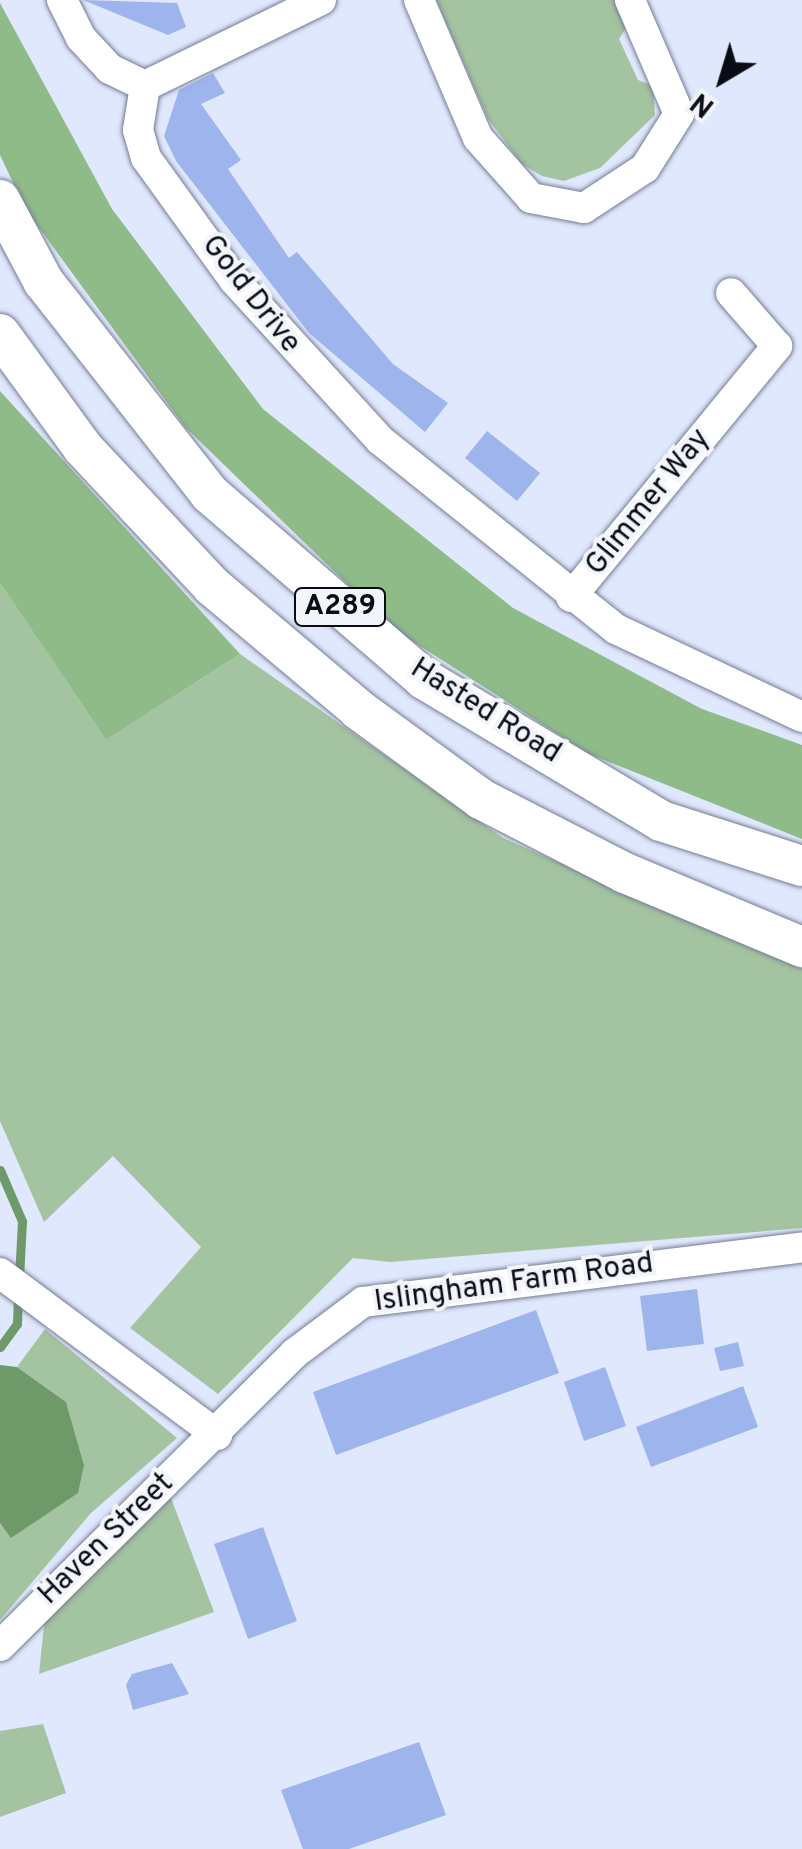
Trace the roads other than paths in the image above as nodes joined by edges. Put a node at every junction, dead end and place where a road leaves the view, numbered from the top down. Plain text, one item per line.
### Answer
1 (62, 0) edge
2 (320, 0) edge
3 (418, 0) edge
4 (630, 0) edge
5 (145, 86) junction
6 (0, 200) edge
7 (731, 292) dead end
8 (0, 334) edge
9 (790, 342) edge
10 (572, 597) junction
11 (802, 718) edge
12 (802, 866) edge
13 (802, 947) edge
14 (802, 1247) edge
15 (0, 1273) edge
16 (216, 1435) junction
17 (0, 1646) edge

1 - 5 street
2 - 5 street
3 - 4 street
5 - 10 street, Gold Drive
6 - 12 main road, Hasted Road / A289
7 - 9 street, Glimmer Way
8 - 13 main road, A289
9 - 10 street, Glimmer Way
10 - 11 street, Glimmer Way
14 - 16 street, Islingham Farm Road
15 - 16 street
16 - 17 street, Haven Street

